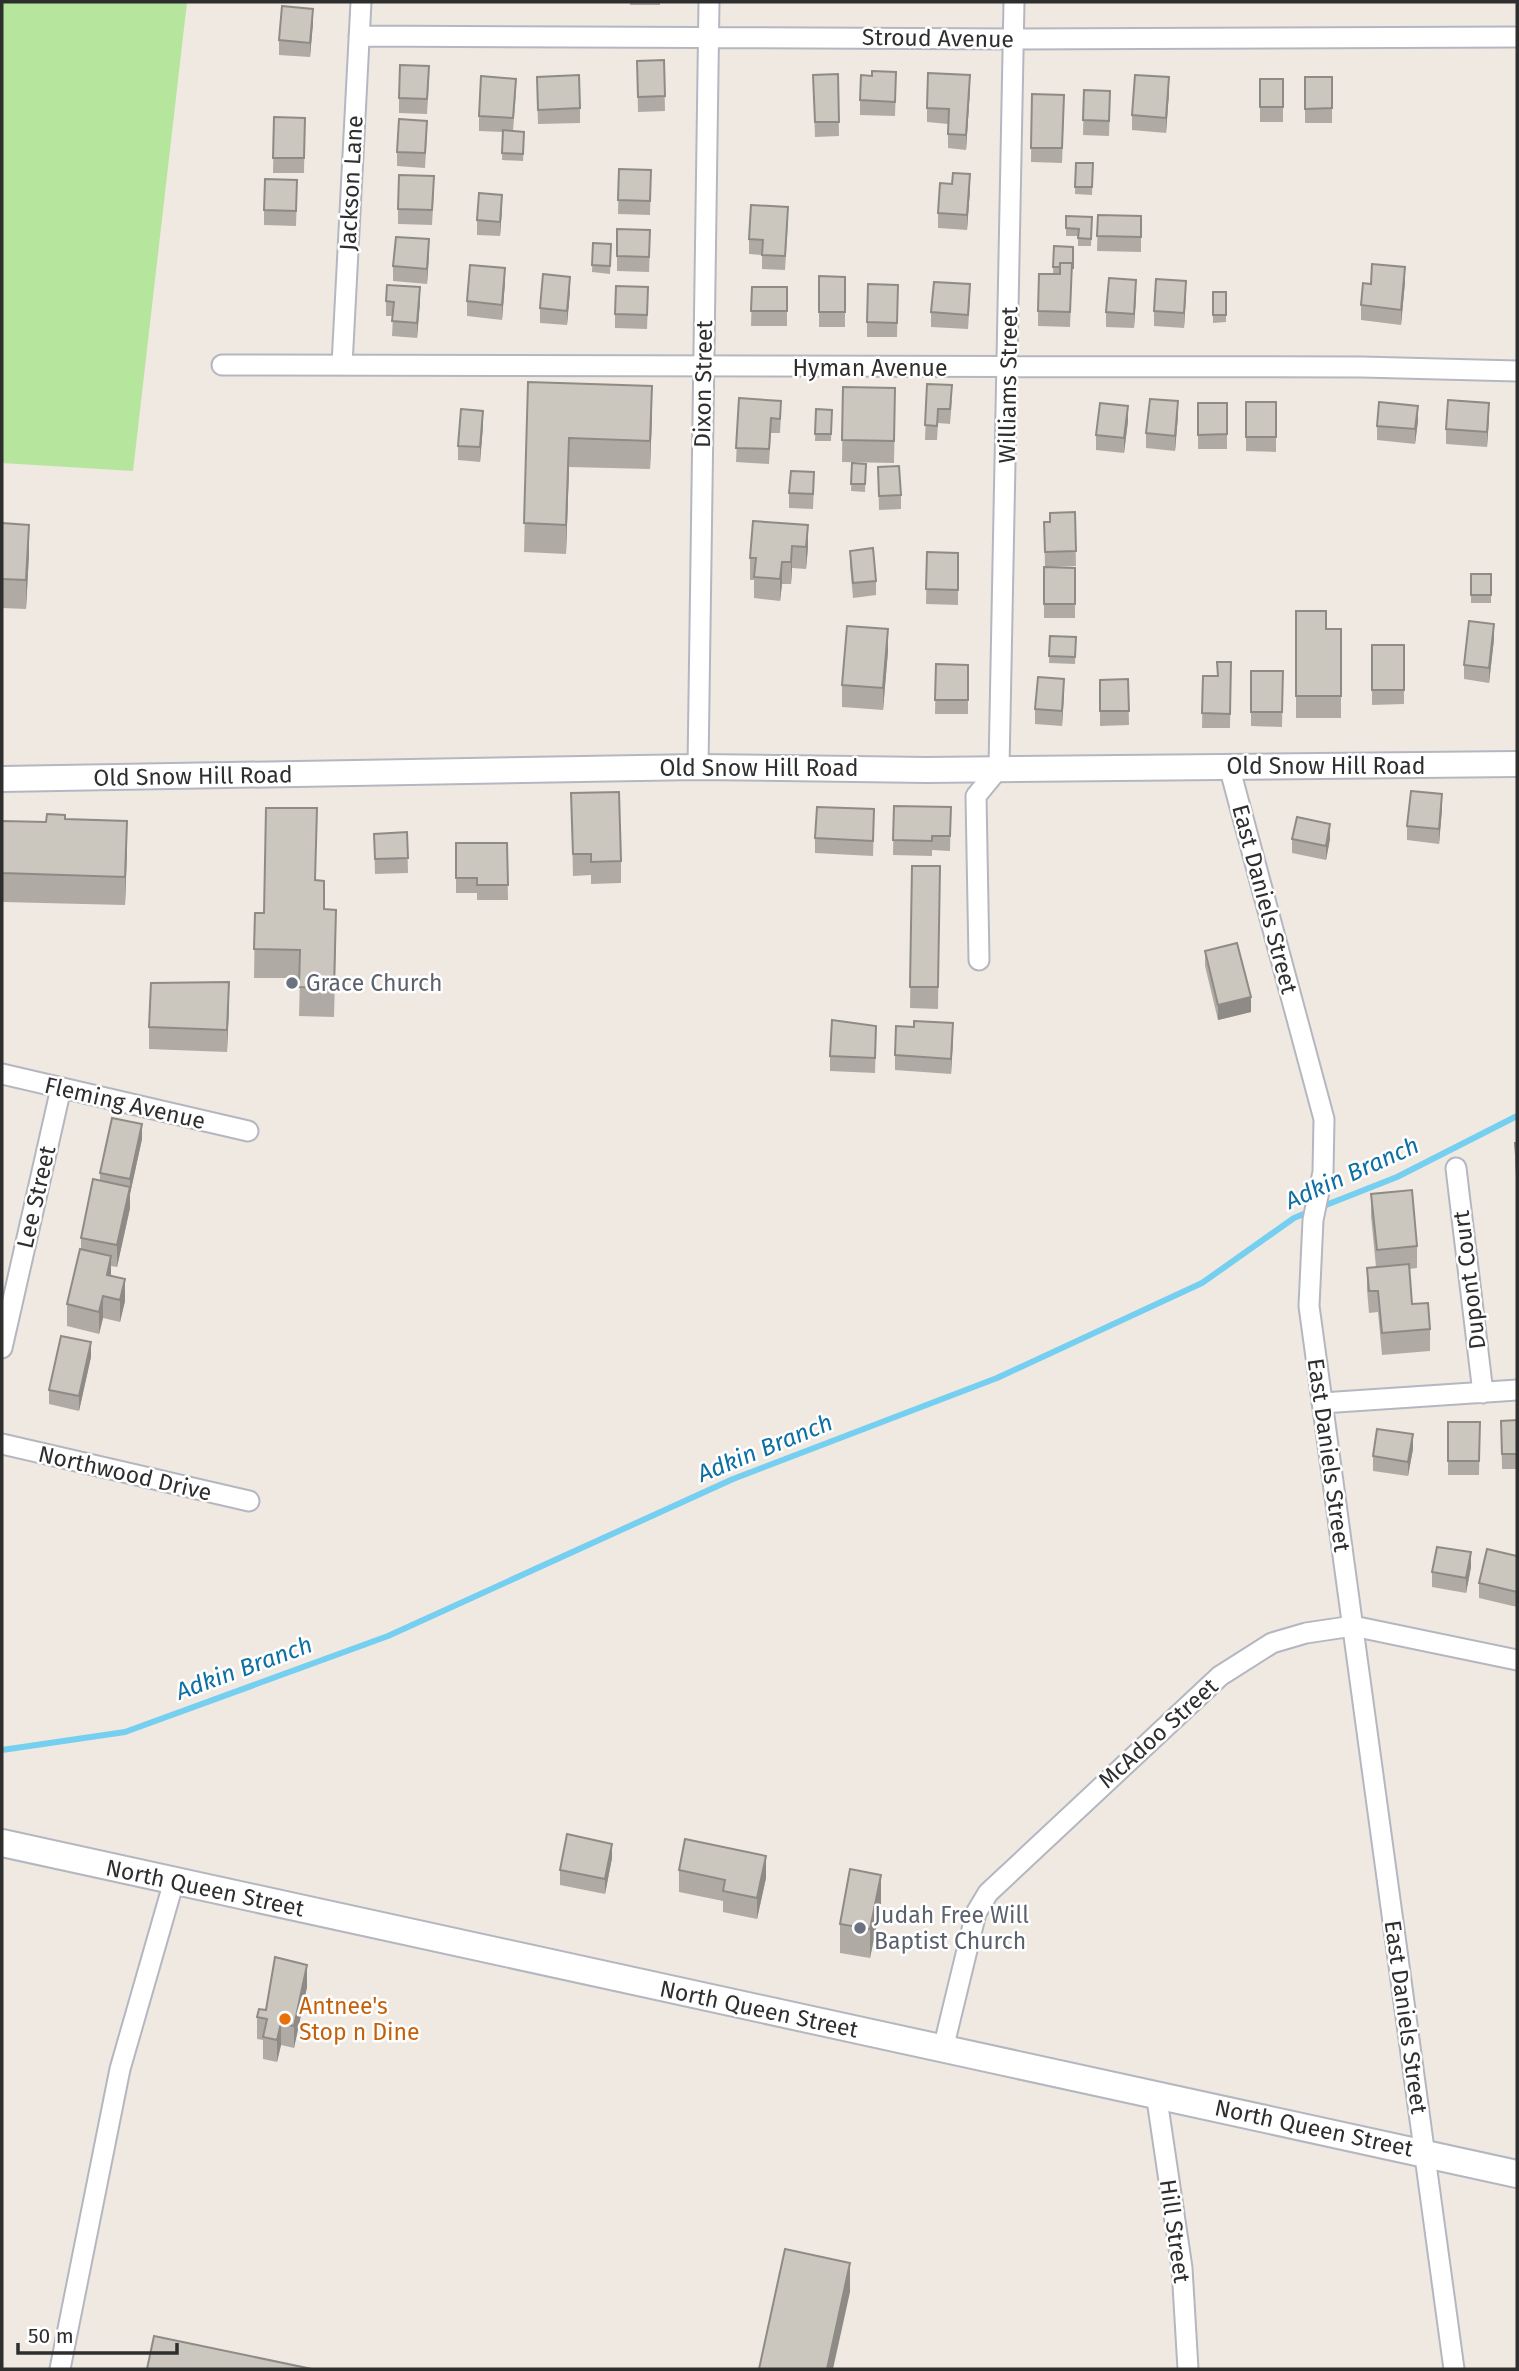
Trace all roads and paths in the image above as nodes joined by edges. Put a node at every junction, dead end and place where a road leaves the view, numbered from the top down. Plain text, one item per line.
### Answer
1 (360, 2) edge
2 (709, 2) edge
3 (1013, 2) edge
4 (359, 36) junction
5 (709, 36) junction
6 (1517, 37) edge
7 (1013, 39) junction
8 (222, 365) dead end
9 (342, 365) junction
10 (703, 367) junction
11 (1008, 369) junction
12 (1517, 370) edge
13 (1517, 764) edge
14 (1229, 766) junction
15 (698, 767) junction
16 (999, 768) junction
17 (2, 779) edge
18 (979, 960) dead end
19 (2, 1074) edge
20 (61, 1088) junction
21 (248, 1131) dead end
22 (1456, 1168) dead end
23 (2, 1348) edge
24 (1517, 1390) edge
25 (1483, 1392) junction
26 (1322, 1403) junction
27 (2, 1444) edge
28 (249, 1501) dead end
29 (1353, 1626) junction
30 (1517, 1660) edge
31 (2, 1843) edge
32 (174, 1881) junction
33 (943, 2049) junction
34 (1156, 2094) junction
35 (1424, 2153) junction
36 (1517, 2174) edge
37 (60, 2369) edge
38 (1188, 2369) edge
39 (1454, 2369) edge

1 - 4 street, Jackson Lane
2 - 5 street, Dixon Street
3 - 7 street, Williams Street
4 - 5 street, Stroud Avenue
4 - 9 street, Jackson Lane
5 - 7 street, Stroud Avenue
5 - 10 street, Dixon Street
6 - 7 street, Stroud Avenue
7 - 11 street, Williams Street
8 - 9 street, Hyman Avenue
9 - 10 street, Hyman Avenue
10 - 11 street, Hyman Avenue
10 - 15 street, Dixon Street
11 - 12 street, Hyman Avenue
11 - 16 street, Williams Street
13 - 14 street, Old Snow Hill Road
14 - 16 street, Old Snow Hill Road
14 - 26 street, East Daniels Street
15 - 16 street, Old Snow Hill Road
15 - 17 street, Old Snow Hill Road
16 - 18 street
19 - 20 street, Fleming Avenue
20 - 21 street, Fleming Avenue
20 - 23 street, Lee Street
22 - 25 street, Dupont Court
24 - 25 street
25 - 26 street
26 - 29 street, East Daniels Street
27 - 28 street, Northwood Drive
29 - 30 street, McAdoo Street
29 - 33 street, McAdoo Street
29 - 35 street, East Daniels Street
31 - 32 main road, North Queen Street
32 - 33 main road, North Queen Street
32 - 37 street
33 - 34 main road, North Queen Street
34 - 35 main road, North Queen Street
34 - 38 street, Hill Street
35 - 36 main road, North Queen Street
35 - 39 street, East Daniels Street

